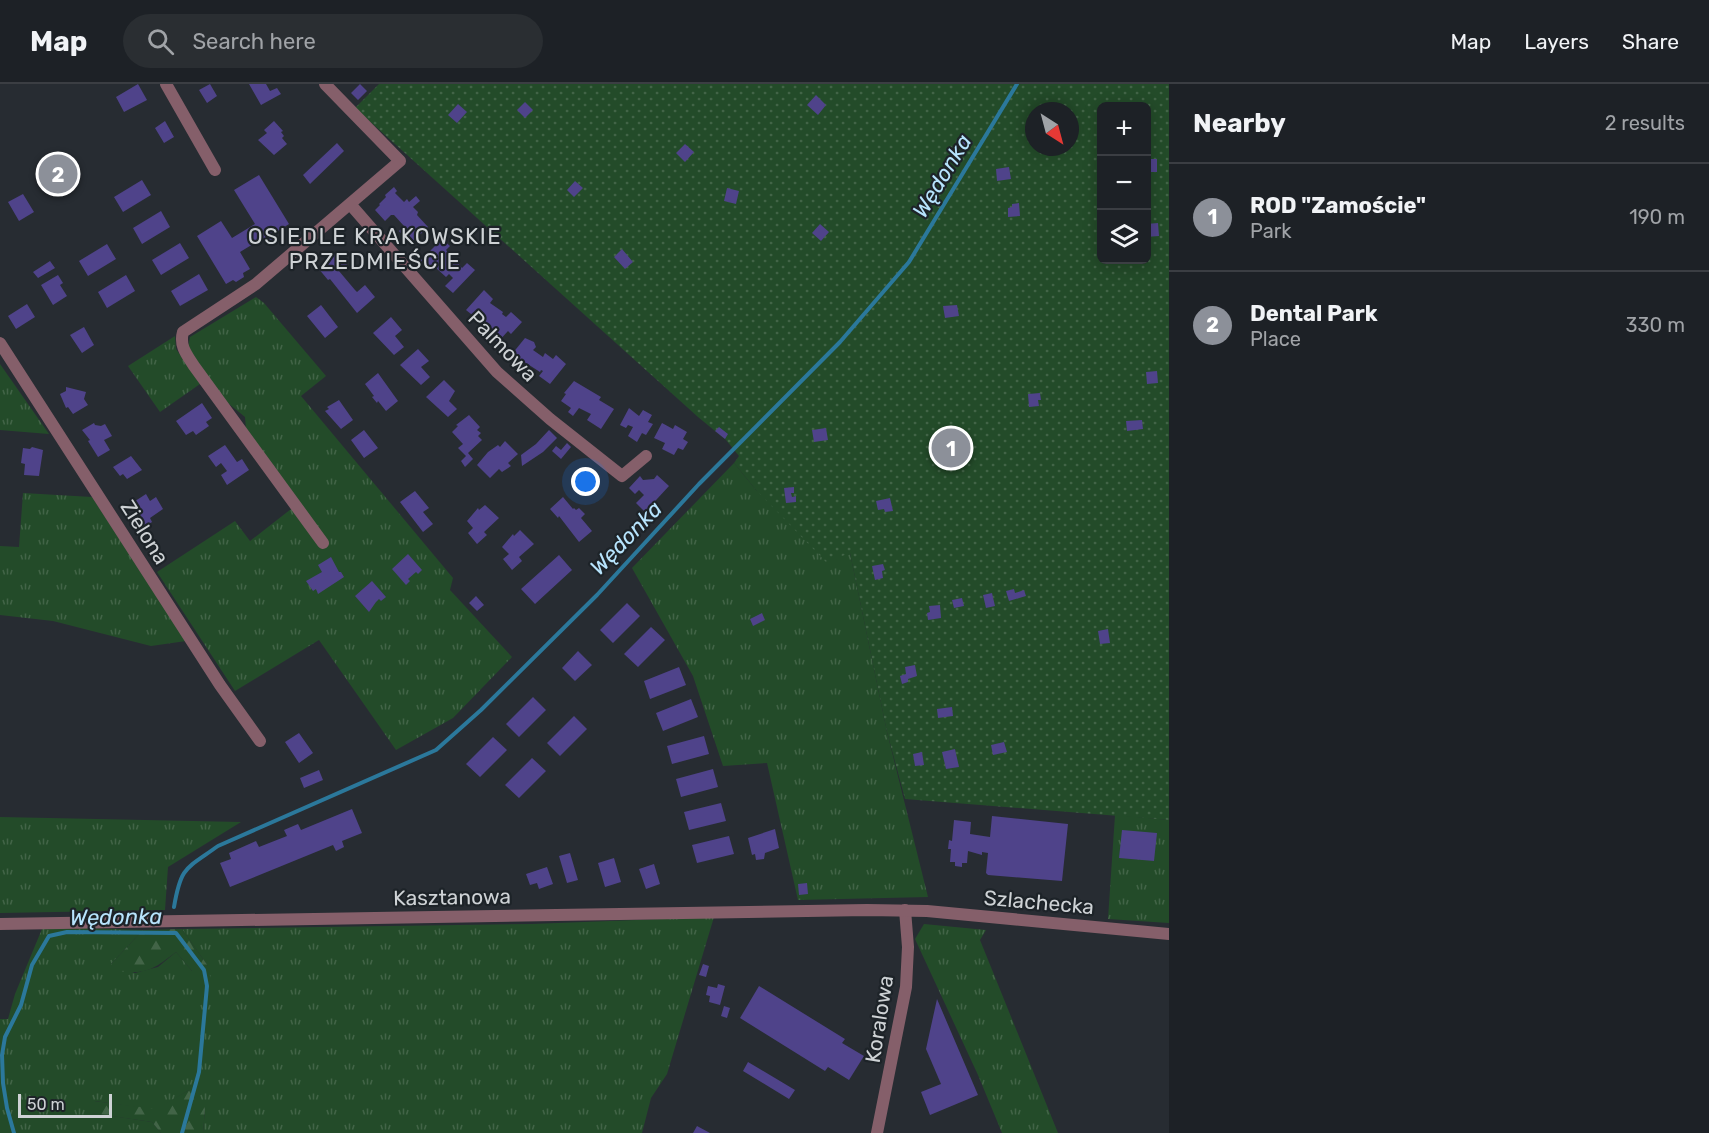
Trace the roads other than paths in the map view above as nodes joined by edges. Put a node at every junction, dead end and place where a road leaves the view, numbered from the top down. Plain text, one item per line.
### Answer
1 (166, 84) edge
2 (325, 84) edge
3 (215, 170) dead end
4 (350, 204) junction
5 (0, 343) edge
6 (646, 456) dead end
7 (323, 543) dead end
8 (260, 741) dead end
9 (904, 910) junction
10 (0, 924) edge
11 (1169, 934) edge
12 (877, 1133) edge

1 - 3 street
2 - 4 street
4 - 6 street, Palmowa
4 - 7 street
5 - 8 street, Zielona
9 - 10 street, Kasztanowa
9 - 11 street, Szlachecka
9 - 12 street, Koralowa

